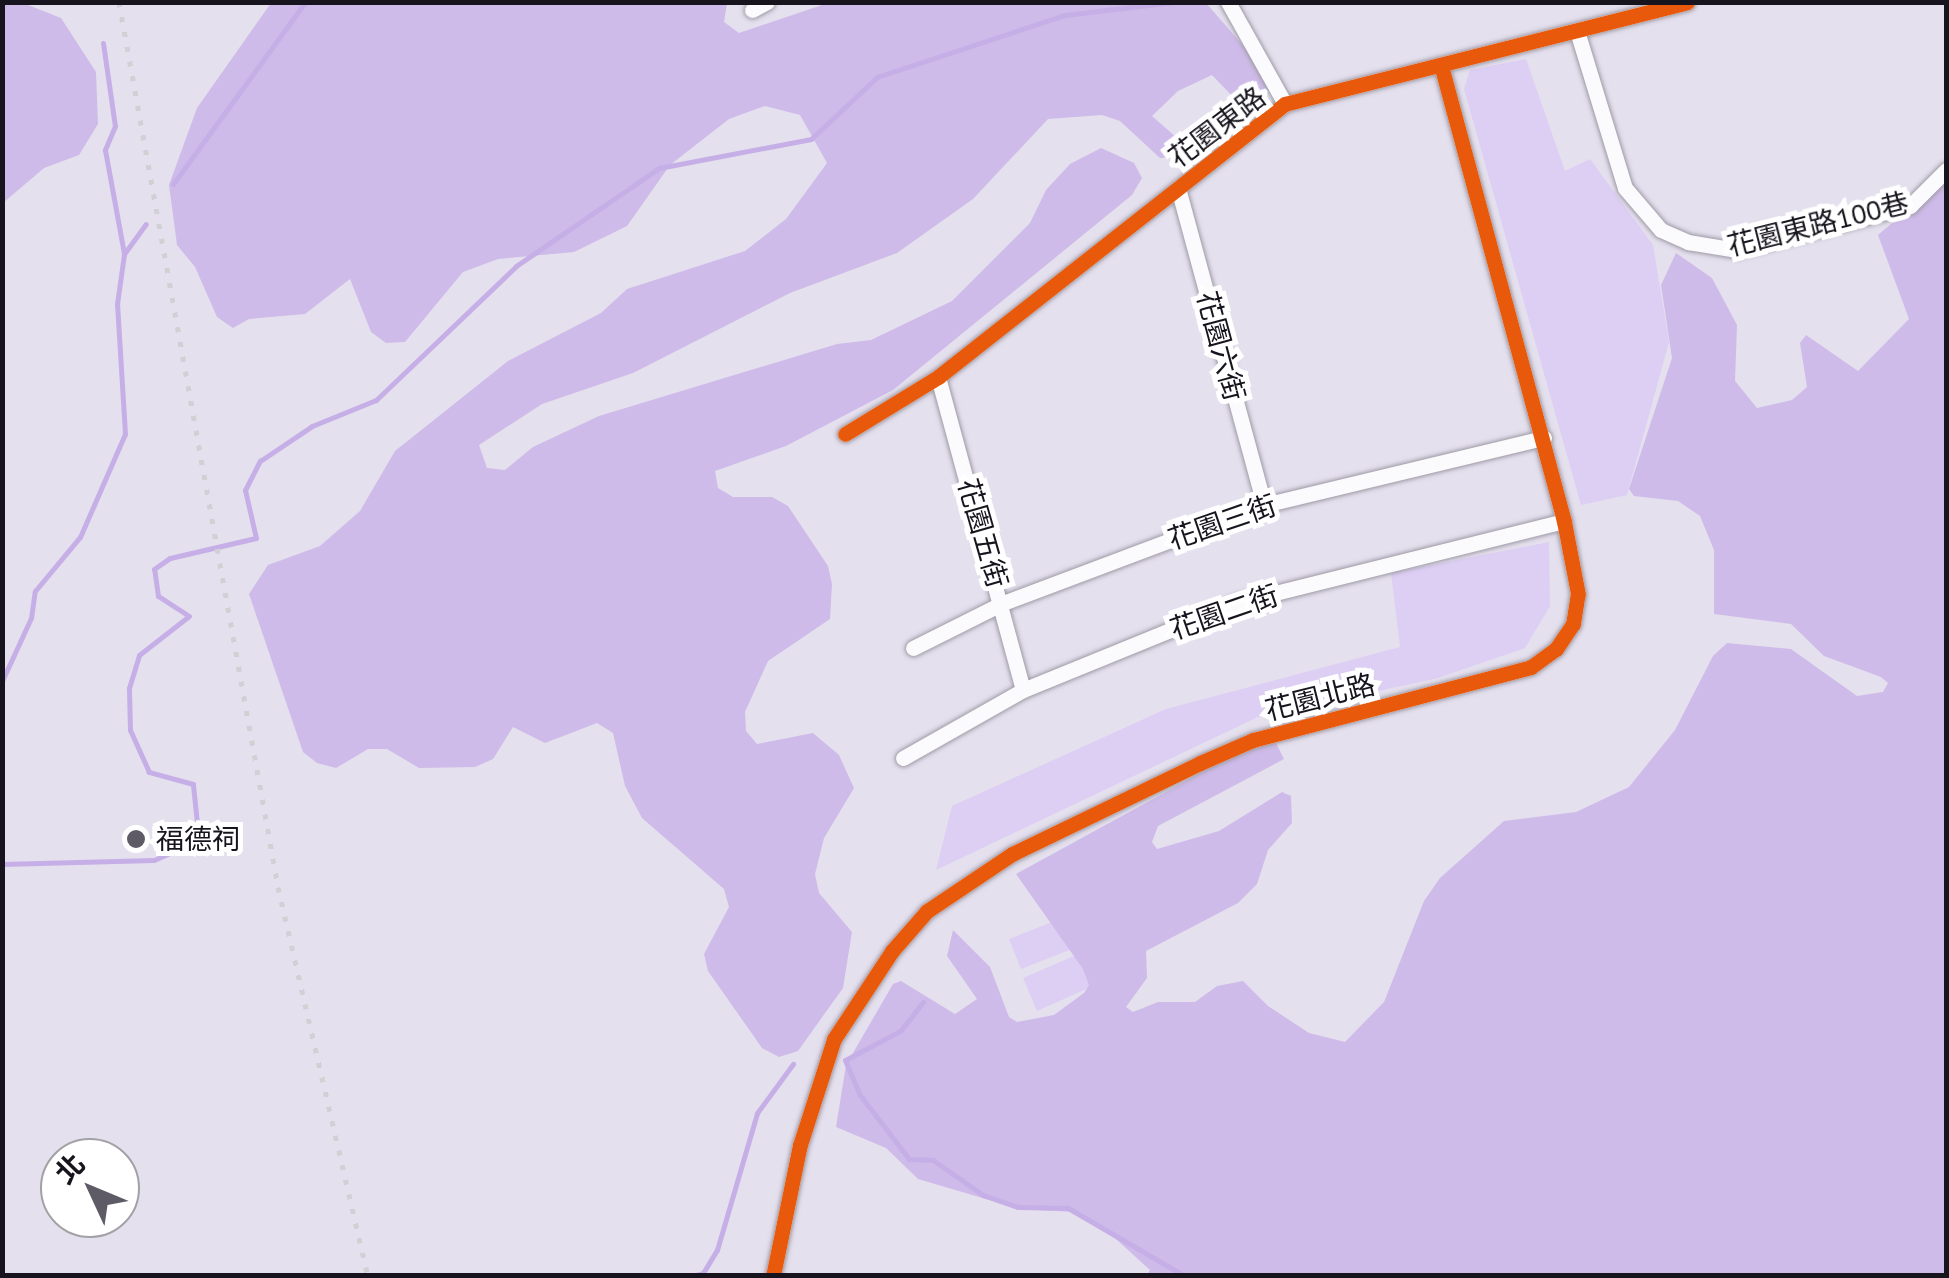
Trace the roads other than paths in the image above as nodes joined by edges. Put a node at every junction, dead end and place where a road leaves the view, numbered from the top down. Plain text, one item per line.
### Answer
1 (1228, 2) edge
2 (1687, 2) edge
3 (1578, 31) junction
4 (1442, 68) junction
5 (1285, 104) junction
6 (1946, 170) edge
7 (1178, 188) junction
8 (938, 377) junction
9 (845, 434) dead end
10 (1544, 438) junction
11 (1264, 505) junction
12 (1564, 521) junction
13 (1004, 603) junction
14 (913, 648) dead end
15 (1024, 690) junction
16 (903, 758) dead end
17 (773, 1276) edge

1 - 5 street
2 - 3 street, 花園東路
3 - 4 street, 花園東路
3 - 6 street, 花園東路100巷
4 - 5 street, 花園東路
4 - 10 street, 花園北路
5 - 7 street, 花園東路
7 - 8 street, 花園東路
7 - 11 street, 花園六街
8 - 9 street, 花園東路
8 - 13 street, 花園五街
10 - 11 street, 花園三街
10 - 12 street, 花園北路
11 - 13 street, 花園三街
12 - 15 street, 花園二街
12 - 17 street, 花園北路
13 - 14 street, 花園三街
13 - 15 street, 花園五街
15 - 16 street, 花園二街

